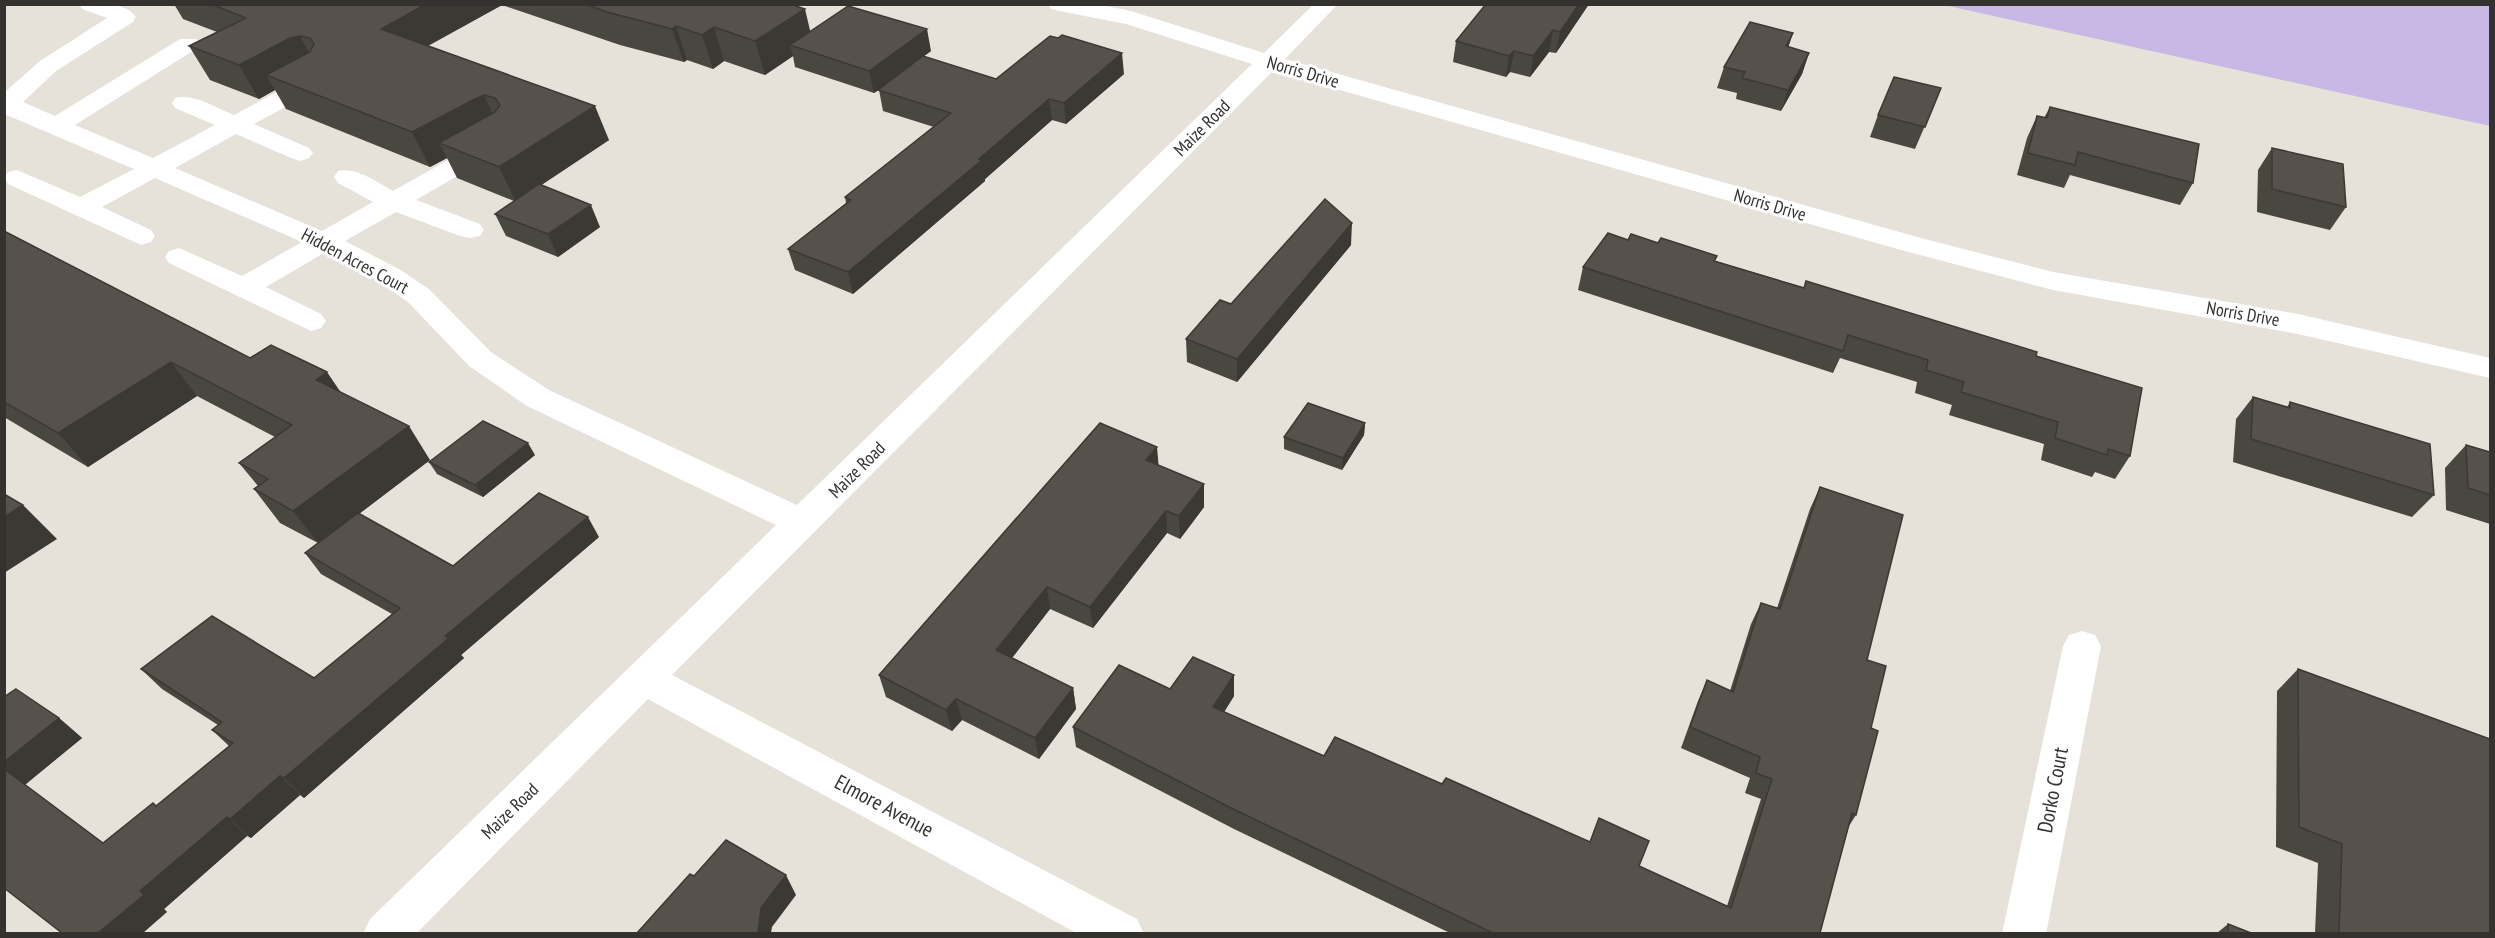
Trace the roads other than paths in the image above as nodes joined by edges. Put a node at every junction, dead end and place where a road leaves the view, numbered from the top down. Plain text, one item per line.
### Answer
1 (90, 4) edge
2 (1059, 4) edge
3 (1327, 4) edge
4 (188, 44) edge
5 (1268, 62) junction
6 (319, 79) edge
7 (184, 103) dead end
8 (6, 105) edge
9 (57, 125) junction
10 (234, 126) junction
11 (501, 140) edge
12 (300, 153) dead end
13 (156, 168) junction
14 (347, 177) dead end
15 (17, 178) dead end
16 (392, 201) junction
17 (81, 208) junction
18 (470, 230) dead end
19 (141, 236) dead end
20 (322, 241) junction
21 (179, 257) dead end
22 (243, 288) junction
23 (311, 321) dead end
24 (2490, 368) edge
25 (803, 523) junction
26 (2082, 646) dead end
27 (645, 679) junction
28 (385, 933) edge
29 (1122, 933) edge
30 (2024, 933) edge

1 - 8 street
2 - 5 street, Norris Drive
3 - 5 street, Maize Road
4 - 9 street
5 - 24 street, Norris Drive
5 - 25 street, Maize Road
6 - 10 street
7 - 10 street
8 - 9 street, Hidden Acres Court
9 - 13 street, Hidden Acres Court
10 - 12 street
10 - 13 street
11 - 16 street
13 - 17 street
13 - 20 street, Hidden Acres Court
14 - 16 street
15 - 17 street
16 - 18 street
16 - 20 street
17 - 19 street
20 - 22 street
20 - 25 street, Hidden Acres Court
21 - 22 street
22 - 23 street
25 - 27 street, Maize Road
26 - 30 street, Dorko Court
27 - 28 street, Maize Road
27 - 29 street, Elmore Avenue

